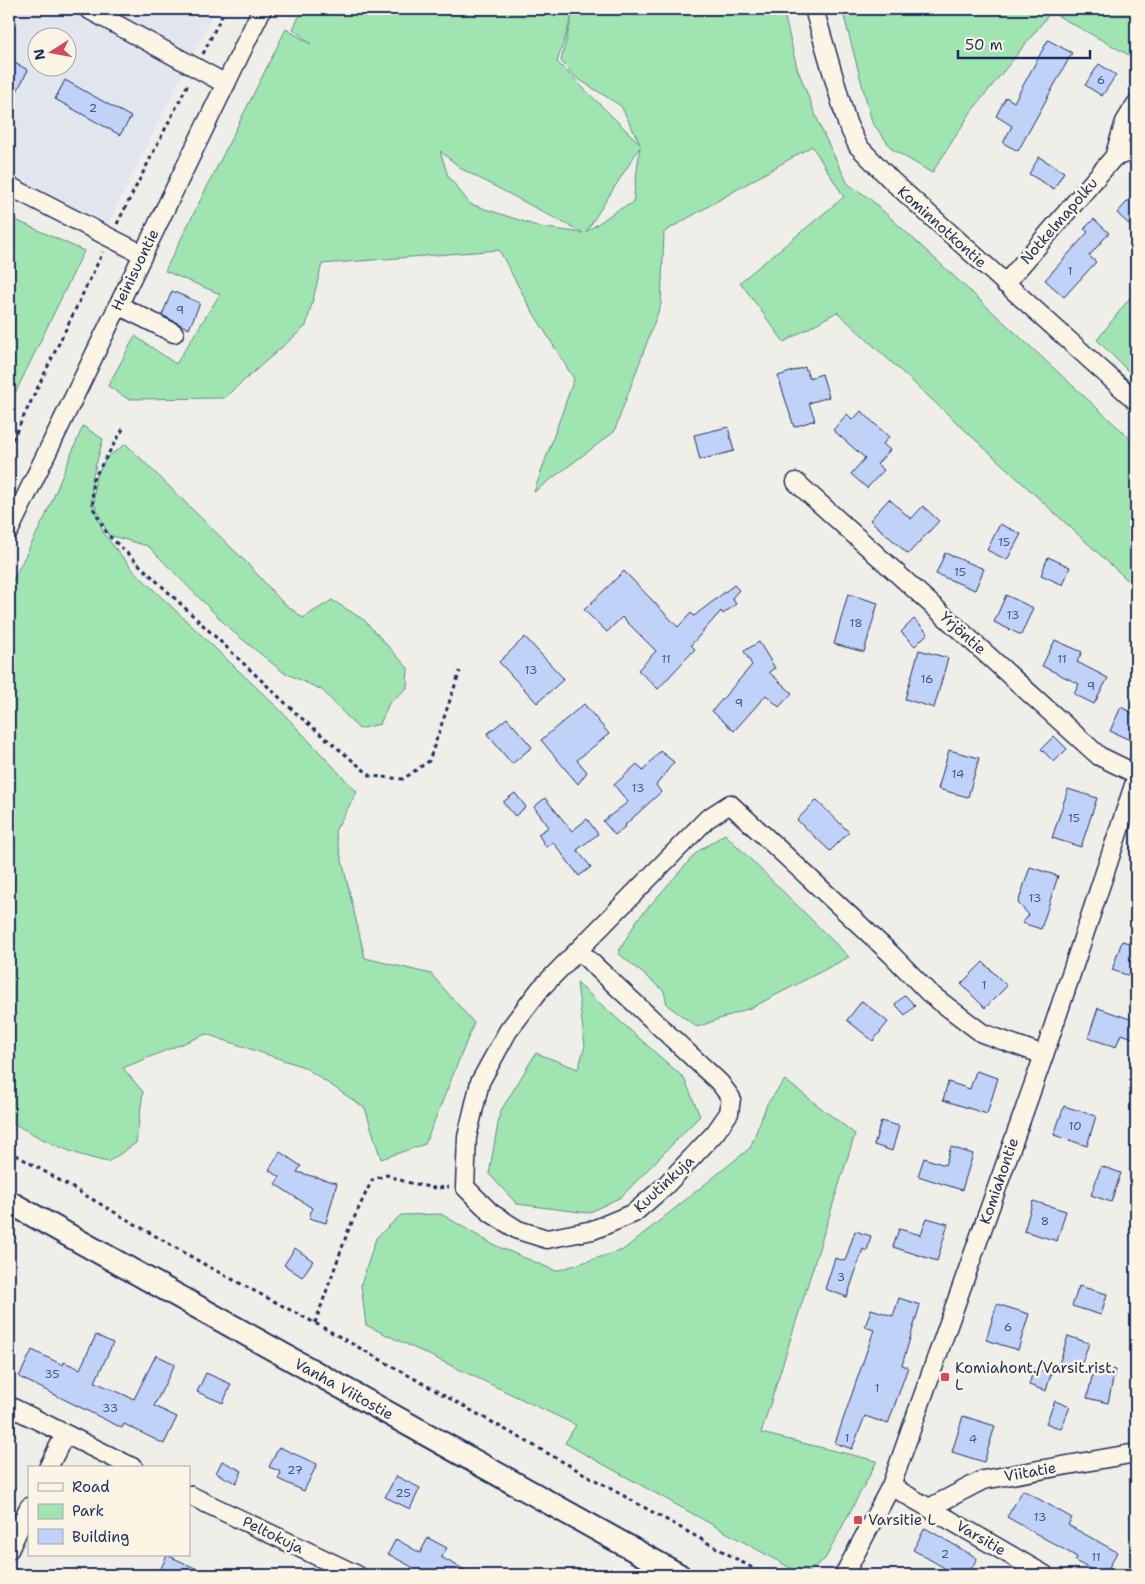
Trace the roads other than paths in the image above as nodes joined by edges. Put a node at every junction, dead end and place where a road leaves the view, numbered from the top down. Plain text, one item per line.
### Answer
1 (88, 9) edge
2 (262, 9) edge
3 (814, 9) edge
4 (226, 84) junction
5 (1136, 104) edge
6 (1136, 150) edge
7 (1114, 157) junction
8 (9, 186) edge
9 (142, 254) junction
10 (1005, 284) junction
11 (118, 305) junction
12 (174, 333) dead end
13 (1136, 401) edge
14 (796, 482) dead end
15 (9, 532) edge
16 (1136, 774) edge
17 (1136, 779) edge
18 (578, 952) junction
19 (1044, 1055) junction
20 (9, 1202) edge
21 (9, 1406) edge
22 (65, 1434) junction
23 (1136, 1454) edge
24 (49, 1466) edge
25 (130, 1466) edge
26 (891, 1486) junction
27 (190, 1495) edge
28 (929, 1508) junction
29 (28, 1509) edge
30 (9, 1550) edge
31 (357, 1575) edge
32 (679, 1575) edge
33 (844, 1575) edge
34 (1045, 1575) edge

1 - 4 street
2 - 4 street, Heinisuontie
3 - 10 street, Kominnotkontie
4 - 9 street, Heinisuontie
5 - 7 street, Notkelmapolku
6 - 7 street
7 - 10 street, Notkelmapolku
8 - 9 street
9 - 11 street, Heinisuontie
10 - 13 street, Kominnotkontie
11 - 12 street
11 - 15 street, Heinisuontie
14 - 16 street, Yrjöntie
17 - 19 street, Komiahontie
18 - 18 street, Kuutinkuja
18 - 19 street
19 - 26 street, Komiahontie
20 - 32 main road, Vanha Viitostie
21 - 22 street
22 - 24 street
22 - 25 street
23 - 28 street, Viitatie
26 - 28 street, Varsitie
26 - 33 street, Komiahontie
27 - 31 street, Peltokuja
28 - 34 street, Varsitie
29 - 30 street

